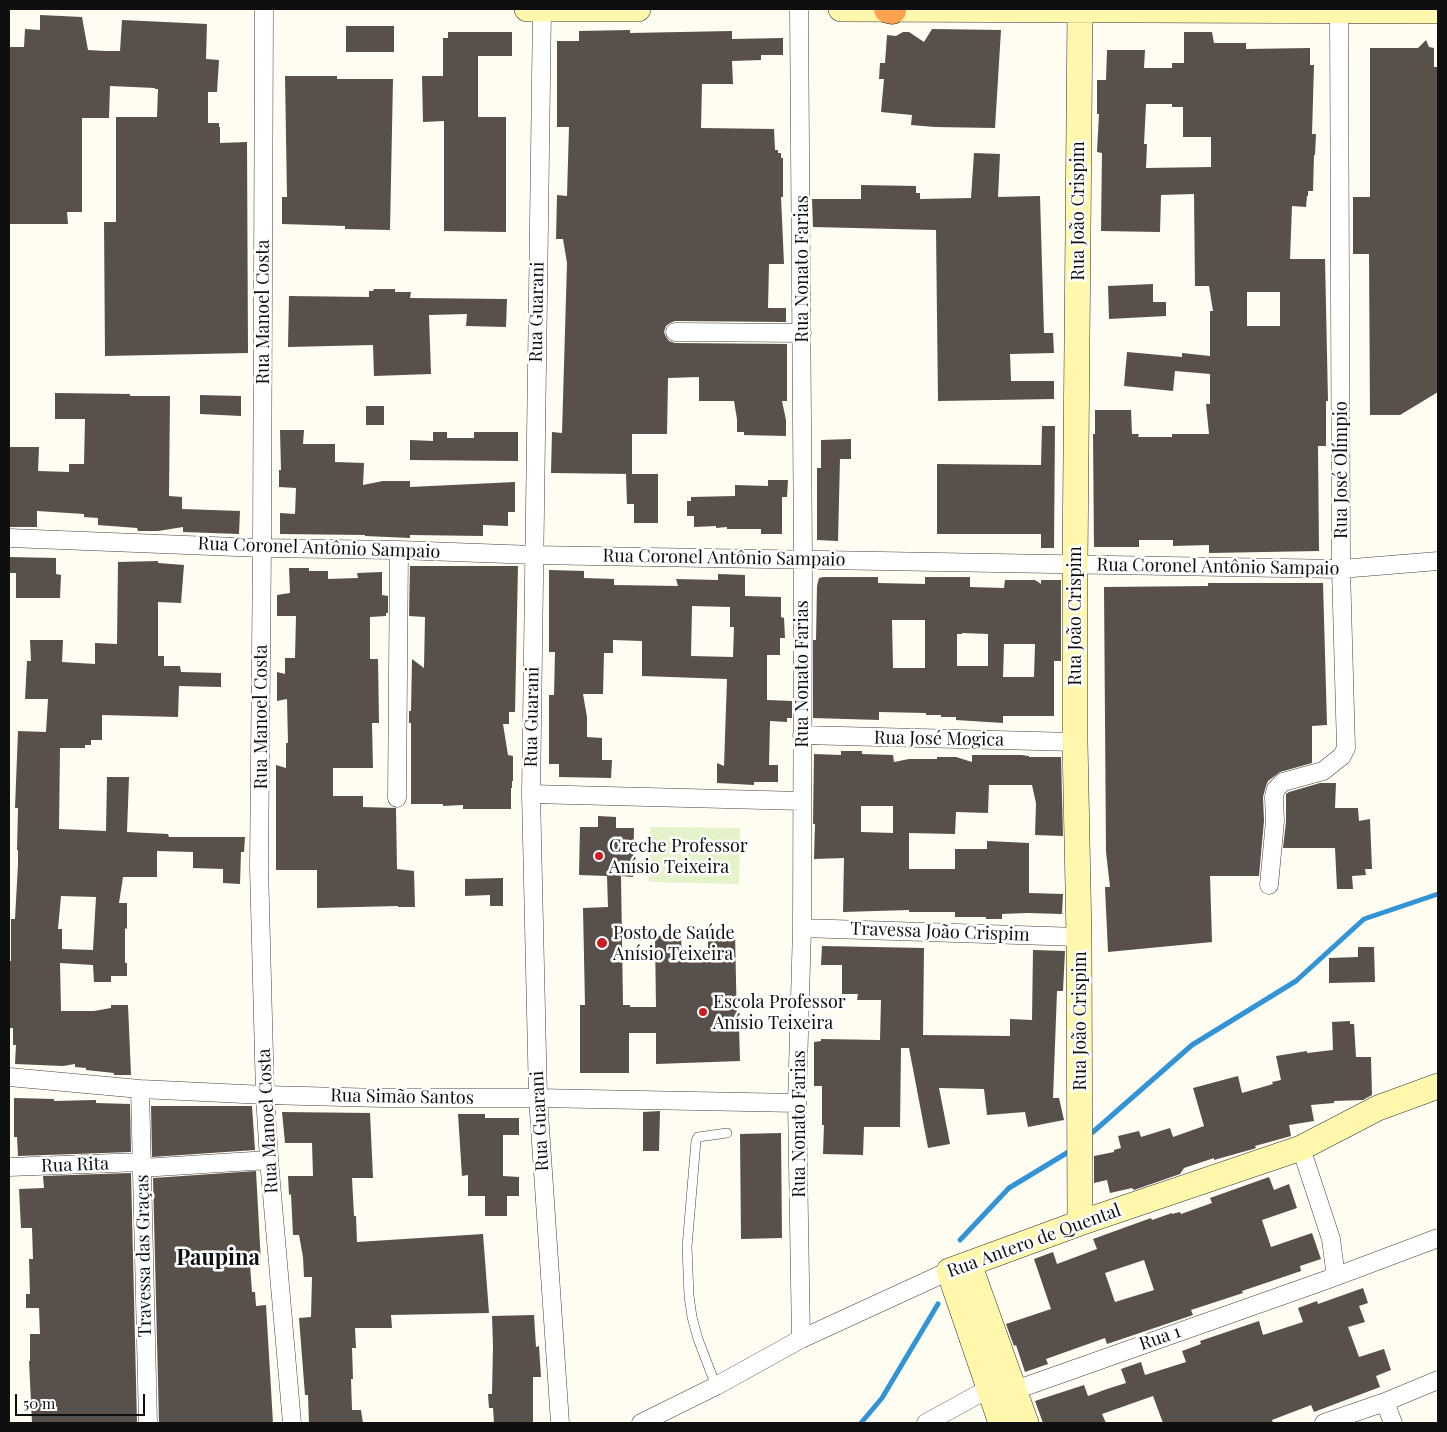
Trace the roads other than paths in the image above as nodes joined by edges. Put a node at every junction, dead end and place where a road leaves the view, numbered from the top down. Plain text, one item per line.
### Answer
1 (264, 9) edge
2 (527, 9) edge
3 (542, 9) edge
4 (638, 9) edge
5 (800, 9) edge
6 (841, 9) edge
7 (890, 9) edge
8 (1080, 10) junction
9 (1339, 11) junction
10 (1438, 11) edge
11 (675, 332) dead end
12 (802, 333) junction
13 (9, 538) edge
14 (262, 548) junction
15 (399, 550) junction
16 (534, 555) junction
17 (803, 559) junction
18 (1438, 562) edge
19 (1075, 564) junction
20 (1342, 569) junction
21 (802, 735) junction
22 (1075, 742) junction
23 (531, 794) junction
24 (398, 798) dead end
25 (802, 801) junction
26 (1270, 885) dead end
27 (802, 928) junction
28 (1079, 937) junction
29 (9, 1076) edge
30 (140, 1089) junction
31 (1437, 1090) edge
32 (265, 1095) junction
33 (538, 1098) junction
34 (797, 1103) junction
35 (727, 1132) dead end
36 (1301, 1148) junction
37 (269, 1160) junction
38 (141, 1165) junction
39 (9, 1167) edge
40 (1080, 1223) junction
41 (1438, 1238) edge
42 (959, 1268) junction
43 (1329, 1279) junction
44 (801, 1339) junction
45 (1438, 1380) edge
46 (716, 1386) junction
47 (1002, 1388) junction
48 (1386, 1402) junction
49 (148, 1423) edge
50 (292, 1423) edge
51 (560, 1423) edge
52 (642, 1423) edge
53 (926, 1423) edge
54 (1001, 1423) edge
55 (1026, 1423) edge
56 (1324, 1423) edge
57 (1393, 1423) edge

1 - 14 street, Rua Manoel Costa
2 - 3 street
3 - 4 street
3 - 16 street, Rua Guarani
5 - 12 street, Rua Nonato Farias
6 - 7 street
7 - 8 street
8 - 9 street
8 - 19 street, Rua João Crispim
9 - 10 street
9 - 20 street, Rua José Olímpio
11 - 12 street
12 - 17 street, Rua Nonato Farias
13 - 14 street, Rua Coronel Antônio Sampaio
14 - 15 street, Rua Coronel Antônio Sampaio
14 - 32 street, Rua Manoel Costa
15 - 16 street, Rua Coronel Antônio Sampaio
15 - 24 street
16 - 17 street, Rua Coronel Antônio Sampaio
16 - 23 street, Rua Guarani
17 - 19 street, Rua Coronel Antônio Sampaio
17 - 21 street, Rua Nonato Farias
18 - 20 street, Rua Coronel Antônio Sampaio
19 - 20 street, Rua Coronel Antônio Sampaio
19 - 22 street, Rua João Crispim
20 - 26 street, Rua José Olímpio
21 - 22 street, Rua José Mogica
21 - 25 street, Rua Nonato Farias
22 - 28 street, Rua João Crispim
23 - 25 street
23 - 33 street, Rua Guarani
25 - 27 street, Rua Nonato Farias
27 - 28 street, Travessa João Crispim
27 - 34 street, Rua Nonato Farias
28 - 40 street, Rua João Crispim
29 - 30 street, Rua Simão Santos
30 - 32 street, Rua Simão Santos
30 - 38 street, Travessa das Graças
31 - 36 street, Rua Antero de Quental
32 - 33 street, Rua Simão Santos
32 - 37 street, Rua Manoel Costa
33 - 34 street, Rua Simão Santos
33 - 51 street, Rua Guarani
34 - 44 street, Rua Nonato Farias
35 - 46 lane
36 - 40 street, Rua Antero de Quental
36 - 43 street
37 - 38 street, Rua Rita
37 - 50 street, Rua Manoel Costa
38 - 39 street, Rua Rita
38 - 49 street, Travessa das Graças
40 - 42 street, Rua Antero de Quental
41 - 43 street, Rua 1
42 - 44 street, Rua Antero de Quental
42 - 47 street
43 - 47 street, Rua 1
44 - 46 street, Rua Antero de Quental
45 - 48 street
46 - 52 street, Rua Antero de Quental
47 - 53 street, Rua 1
47 - 54 street
47 - 55 street
48 - 56 street
48 - 57 street

